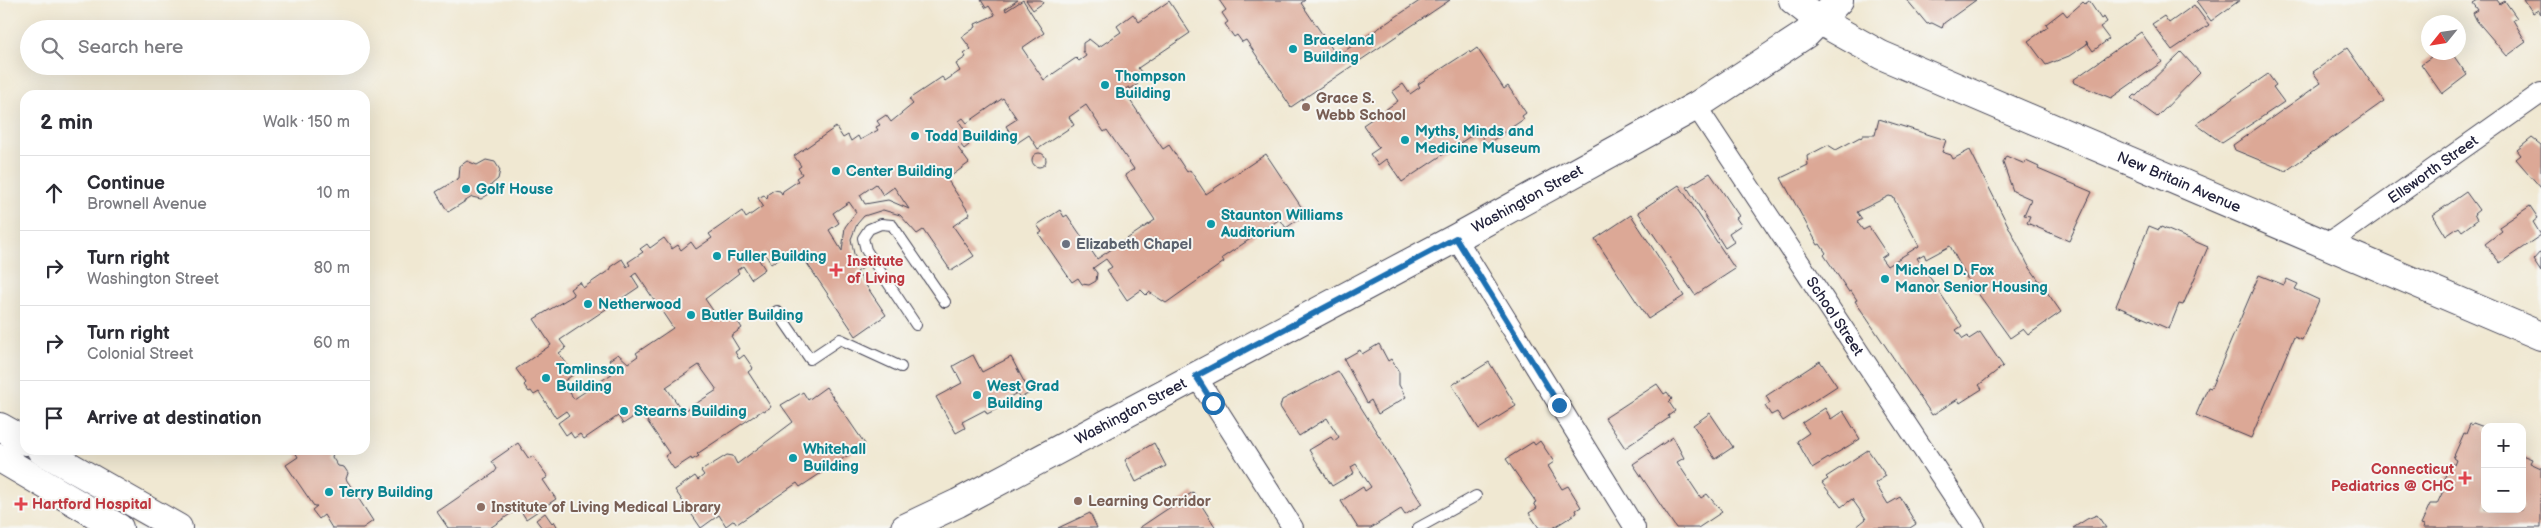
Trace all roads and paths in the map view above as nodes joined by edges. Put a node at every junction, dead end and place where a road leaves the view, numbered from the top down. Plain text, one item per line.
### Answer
1 (1793, 0) edge
2 (1839, 0) edge
3 (1820, 21) junction
4 (2541, 93) edge
5 (1696, 106) junction
6 (1456, 238) junction
7 (2326, 245) junction
8 (944, 302) dead end
9 (777, 311) dead end
10 (916, 325) dead end
11 (2541, 336) edge
12 (901, 367) dead end
13 (1196, 376) junction
14 (0, 427) edge
15 (20, 438) edge
16 (50, 455) edge
17 (0, 458) edge
18 (1476, 496) dead end
19 (119, 528) edge
20 (178, 528) edge
21 (905, 528) edge
22 (1293, 528) edge
23 (1418, 528) edge
24 (1635, 528) edge
25 (1975, 528) edge

1 - 3 main road, New Britain Avenue
2 - 3 main road, Washington Street
3 - 5 main road, Washington Street
3 - 7 main road, New Britain Avenue
4 - 7 street, Ellsworth Street
5 - 6 main road, Washington Street
5 - 25 street, School Street
6 - 13 main road, Washington Street
6 - 24 street
7 - 11 main road, New Britain Avenue
8 - 10 lane
9 - 12 lane
13 - 21 main road, Washington Street
13 - 22 street
14 - 15 main road
16 - 20 main road
17 - 19 main road
18 - 23 lane

